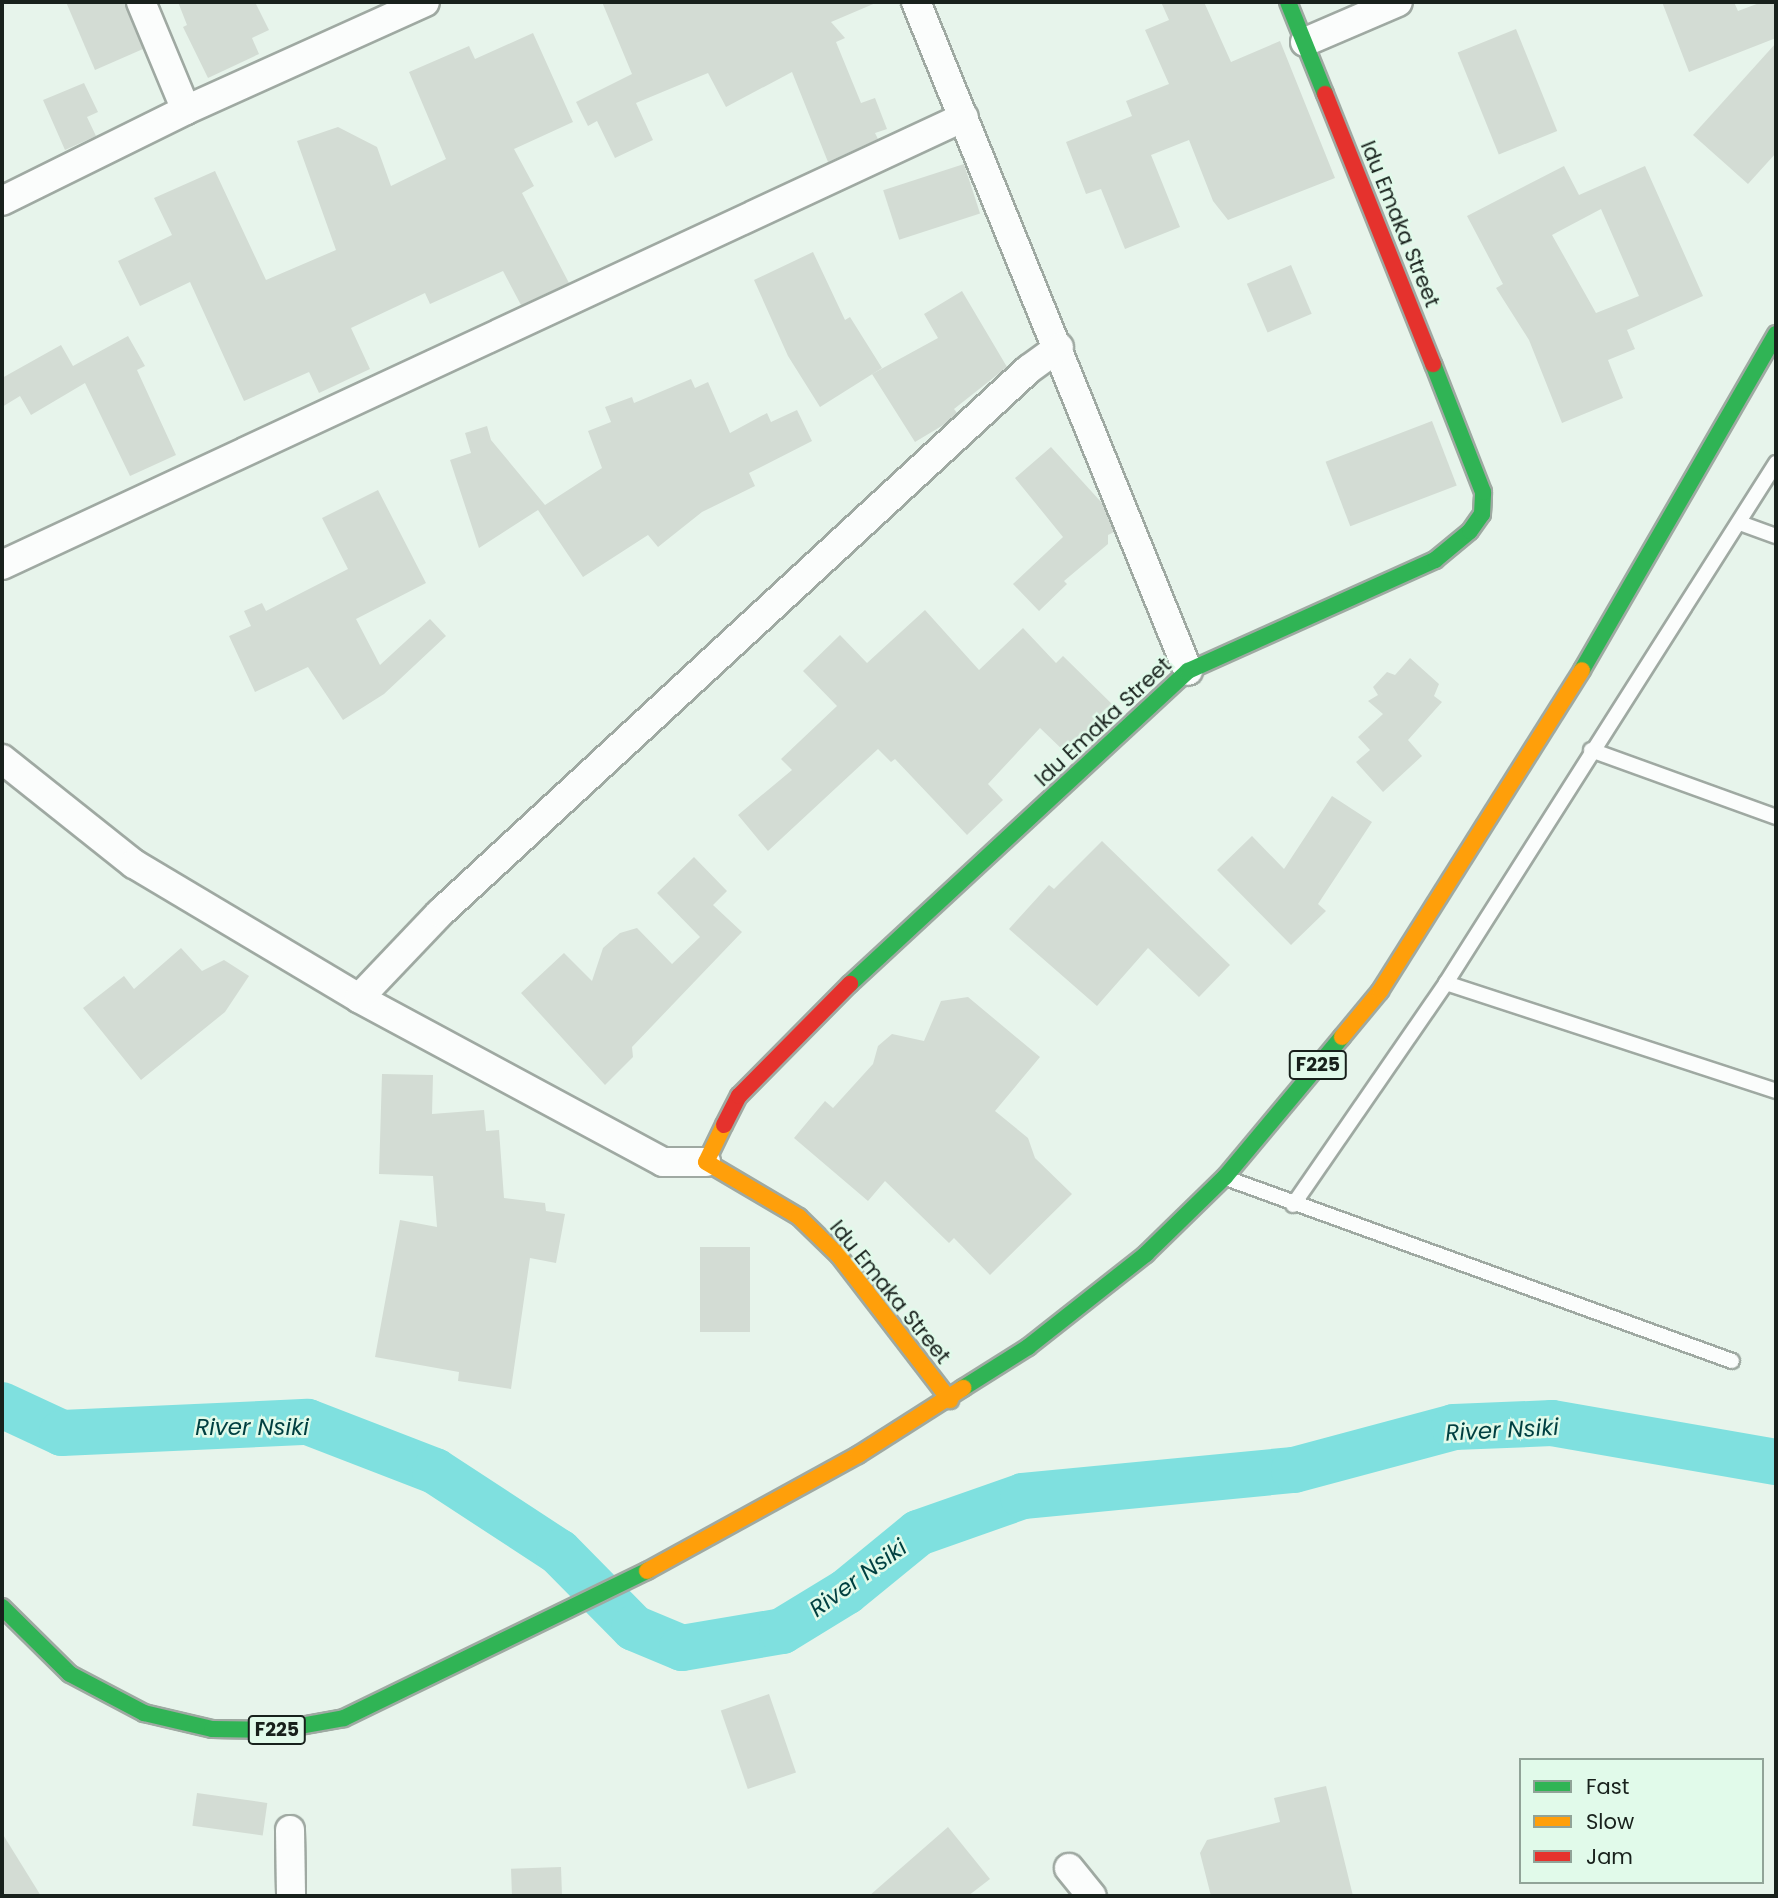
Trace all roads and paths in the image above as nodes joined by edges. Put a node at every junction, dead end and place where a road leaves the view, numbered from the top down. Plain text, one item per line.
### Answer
1 (141, 2) edge
2 (425, 2) edge
3 (916, 2) edge
4 (1288, 2) edge
5 (1398, 2) edge
6 (1305, 43) junction
7 (186, 110) junction
8 (964, 117) junction
9 (2, 201) edge
10 (1776, 334) edge
11 (1059, 347) junction
12 (1776, 463) edge
13 (1740, 523) junction
14 (1776, 536) edge
15 (2, 565) edge
16 (1188, 671) junction
17 (1591, 750) junction
18 (2, 759) edge
19 (1776, 817) edge
20 (1446, 983) junction
21 (359, 998) junction
22 (1776, 1091) edge
23 (706, 1162) junction
24 (1225, 1177) junction
25 (1293, 1205) junction
26 (1732, 1361) dead end
27 (950, 1400) junction
28 (2, 1607) edge
29 (290, 1830) dead end
30 (1069, 1868) dead end
31 (291, 1896) edge
32 (1092, 1896) edge

1 - 7 street
2 - 7 street
3 - 8 street
4 - 6 main road, Idu Emaka Street
5 - 6 street
6 - 16 main road, Idu Emaka Street
7 - 9 street
8 - 11 street
8 - 15 street
10 - 24 main road, F225
11 - 16 street
11 - 21 street
12 - 13 lane
13 - 14 lane
13 - 17 lane
16 - 23 main road, Idu Emaka Street
17 - 19 lane
17 - 20 lane
18 - 21 street
20 - 22 lane
20 - 25 lane
21 - 23 street
23 - 27 main road, Idu Emaka Street
24 - 25 lane
24 - 27 main road, F225
25 - 26 lane
27 - 28 main road, F225
29 - 31 street
30 - 32 street

